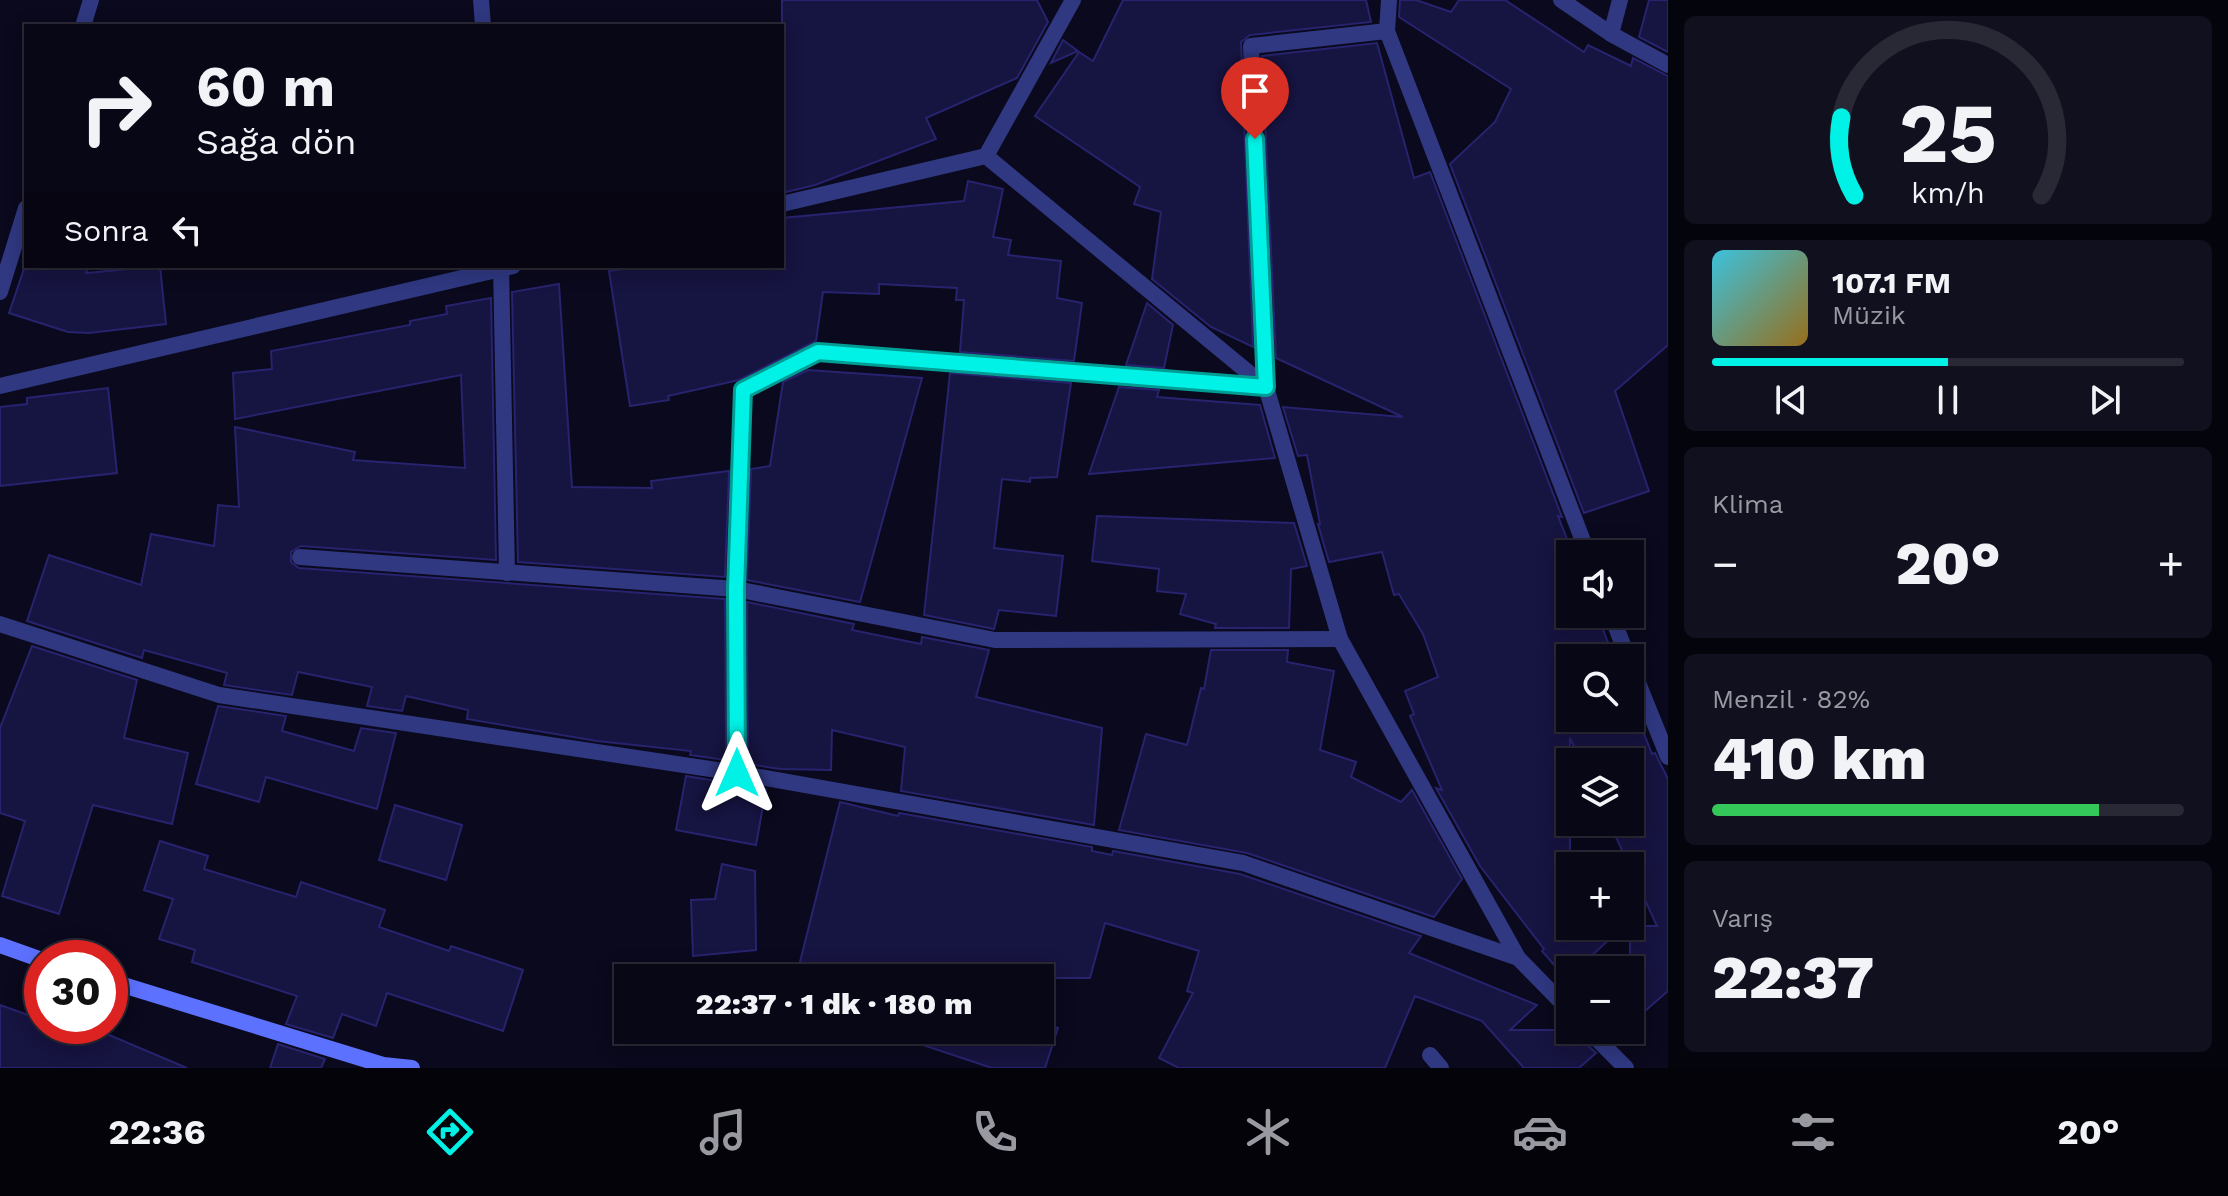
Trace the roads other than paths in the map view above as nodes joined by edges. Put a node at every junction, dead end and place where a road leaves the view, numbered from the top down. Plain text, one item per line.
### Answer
1 (91, 0) edge
2 (481, 0) edge
3 (1073, 0) edge
4 (1389, 0) edge
5 (1561, 0) edge
6 (1620, 0) edge
7 (84, 24) edge
8 (483, 24) edge
9 (1387, 31) junction
10 (1611, 34) junction
11 (1668, 65) edge
12 (986, 156) junction
13 (784, 204) edge
14 (24, 214) edge
15 (501, 268) edge
16 (505, 268) edge
17 (0, 292) edge
18 (0, 386) edge
19 (1266, 387) junction
20 (1583, 540) edge
21 (300, 557) dead end
22 (507, 573) junction
23 (736, 589) junction
24 (0, 624) edge
25 (1340, 639) junction
26 (1644, 697) edge
27 (1668, 757) edge
28 (737, 773) junction
29 (0, 945) edge
30 (24, 954) edge
31 (1518, 958) junction
32 (128, 987) edge
33 (1556, 997) edge
34 (1602, 1044) edge
35 (1430, 1055) dead end
36 (343, 1060) edge
37 (412, 1068) edge
38 (1441, 1068) edge
39 (1626, 1068) edge

1 - 7 street
2 - 8 street
3 - 12 street
4 - 9 street
5 - 10 street
6 - 10 street
9 - 19 street
9 - 20 street
10 - 11 street
12 - 13 street
12 - 19 street
14 - 17 street
15 - 18 street
16 - 22 street
19 - 23 street
19 - 25 street
21 - 22 street
22 - 23 street
23 - 25 street
23 - 28 street
24 - 28 street
25 - 31 street
26 - 27 street
28 - 31 street
29 - 30 street
31 - 33 street
32 - 36 street
34 - 39 street
35 - 38 street
36 - 37 street

